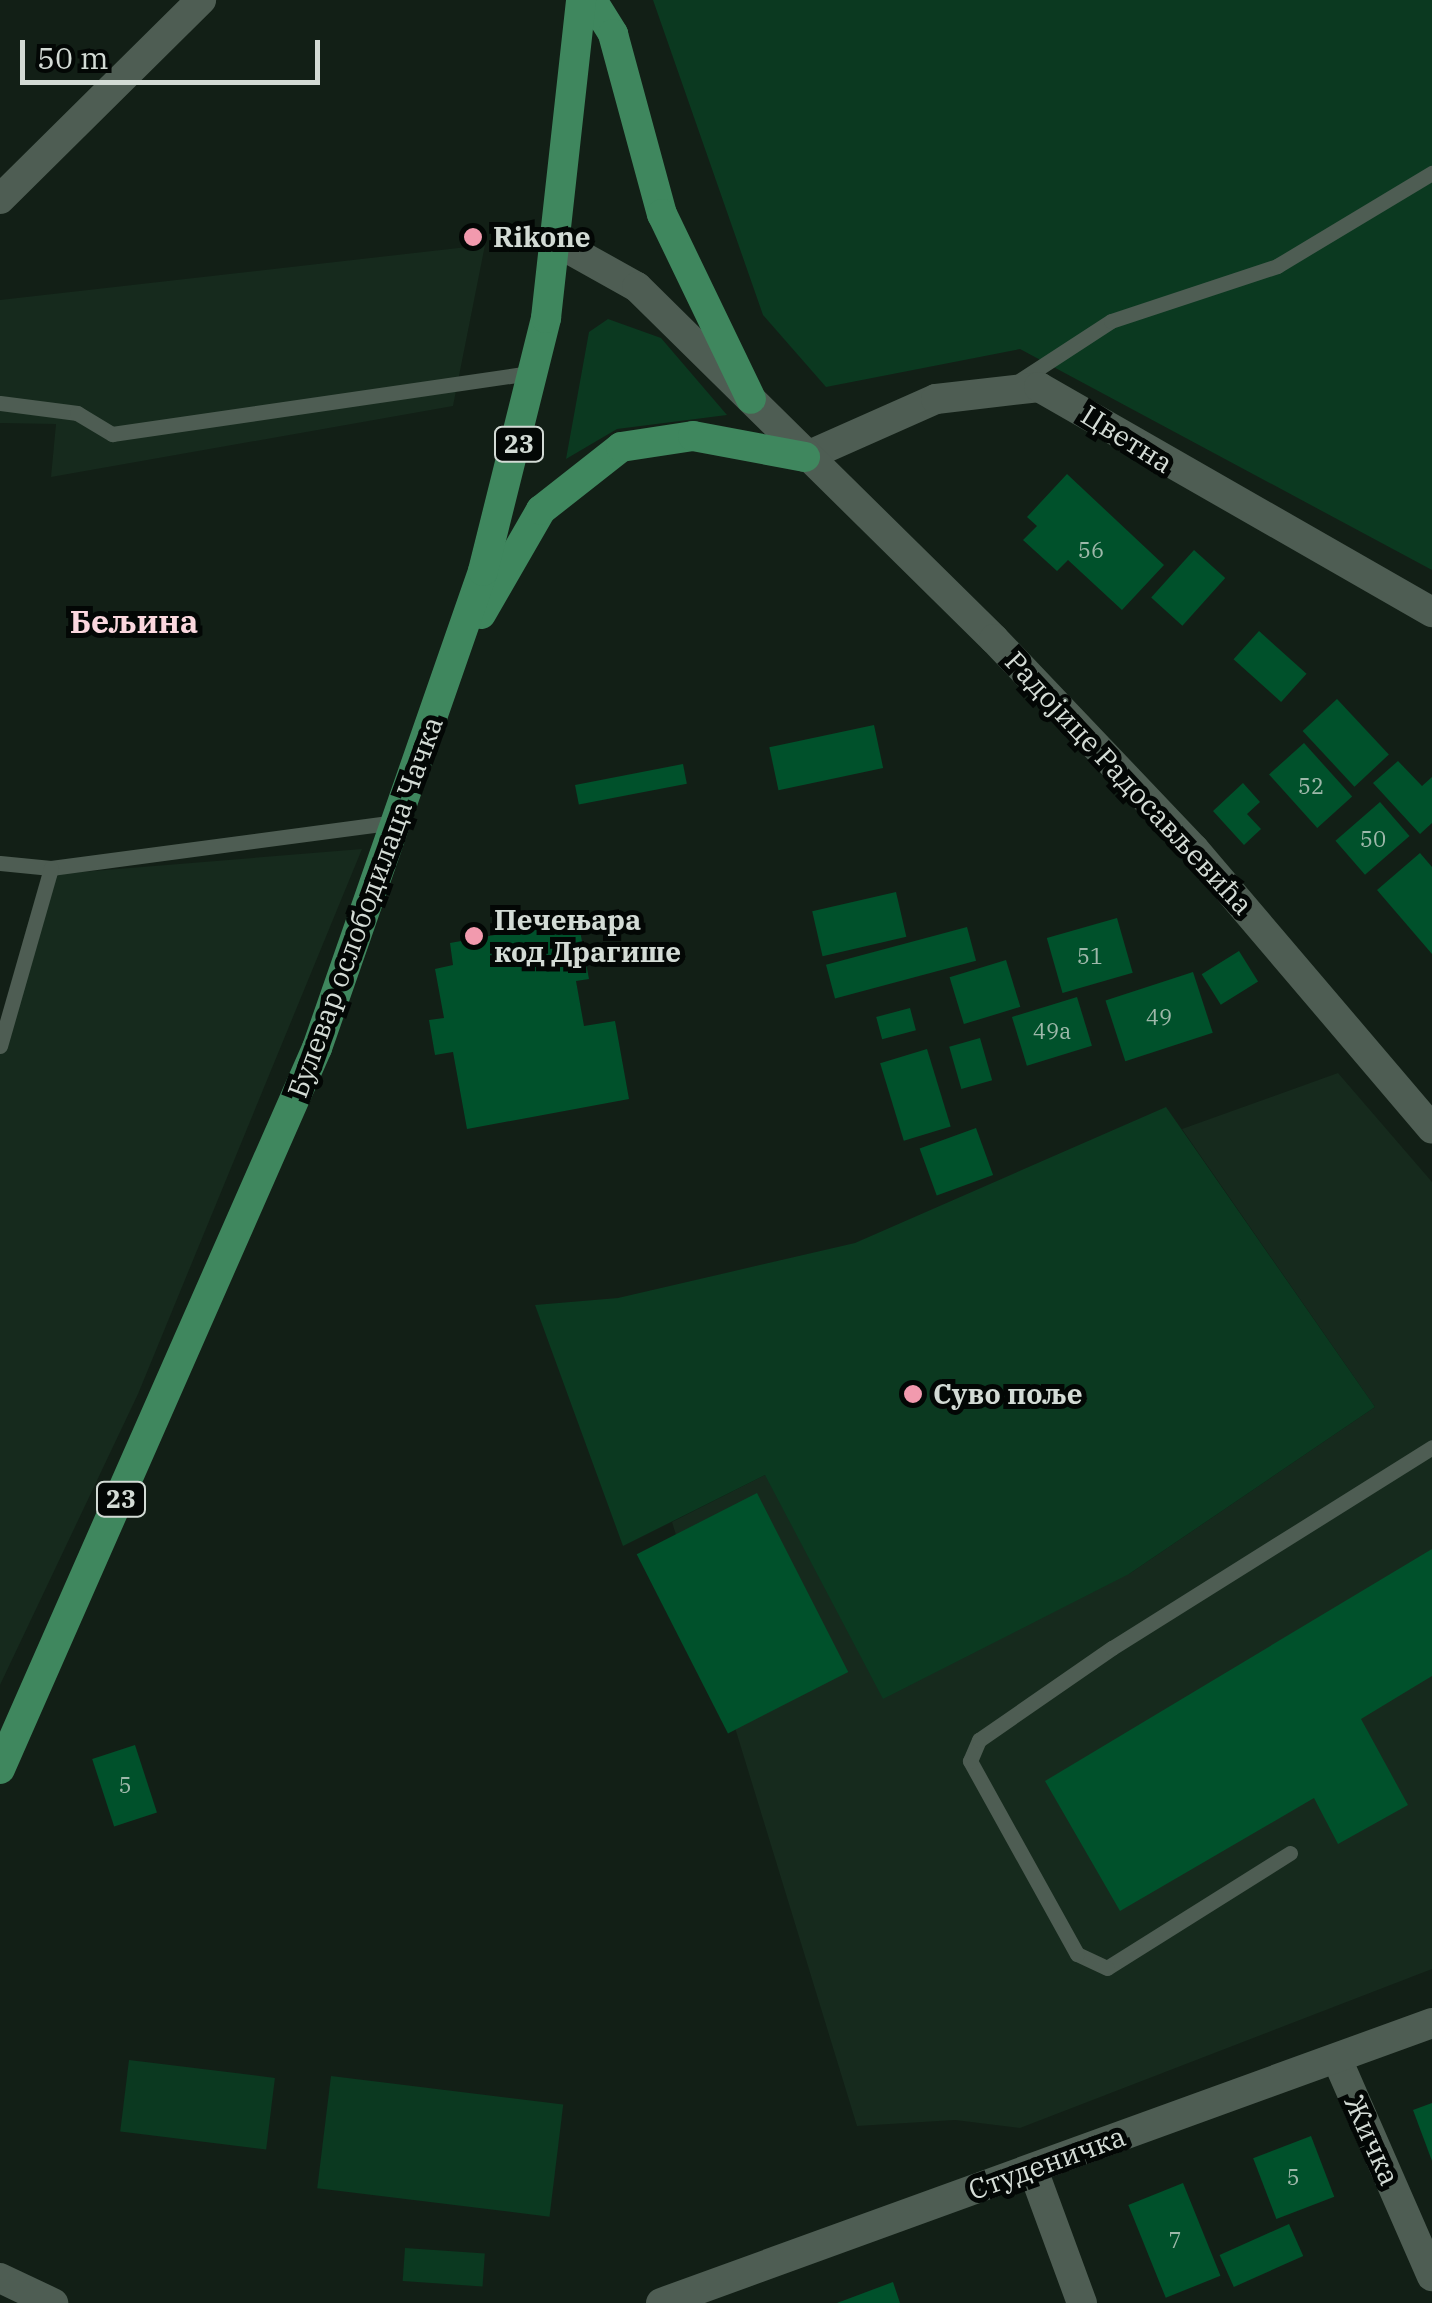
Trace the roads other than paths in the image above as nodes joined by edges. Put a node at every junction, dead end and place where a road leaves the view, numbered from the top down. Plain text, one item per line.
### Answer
1 (201, 0) edge
2 (581, 0) edge
3 (592, 0) edge
4 (1432, 173) edge
5 (0, 198) edge
6 (558, 243) junction
7 (536, 372) junction
8 (1016, 383) junction
9 (751, 399) junction
10 (0, 403) edge
11 (805, 457) junction
12 (1432, 612) edge
13 (460, 640) junction
14 (400, 821) junction
15 (0, 863) edge
16 (51, 868) junction
17 (0, 1046) edge
18 (1432, 1129) edge
19 (1432, 1447) edge
20 (0, 1769) edge
21 (1290, 1853) dead end
22 (1432, 2023) edge
23 (1337, 2059) junction
24 (1034, 2170) junction
25 (1432, 2276) edge
26 (0, 2278) edge
27 (54, 2303) edge
28 (661, 2303) edge
29 (1082, 2303) edge

1 - 5 street
2 - 6 main road, Булевар ослободилаца Чачка / 23
3 - 9 main road
4 - 8 lane
6 - 7 main road, Булевар ослободилаца Чачка / 23
6 - 9 street, Радојице Радосављевића
7 - 10 lane
7 - 13 main road, Булевар ослободилаца Чачка / 23
8 - 11 street
8 - 12 street, Цветна
9 - 11 street, Радојице Радосављевића
11 - 13 main road
11 - 18 street, Радојице Радосављевића
13 - 14 main road, Булевар ослободилаца Чачка / 23
14 - 16 lane
14 - 20 main road, Булевар ослободилаца Чачка / 23
15 - 16 lane
16 - 17 lane
19 - 21 lane
22 - 23 street, Студеничка
23 - 24 street, Студеничка
23 - 25 street, Жичка
24 - 28 street, Студеничка
24 - 29 street
26 - 27 street

